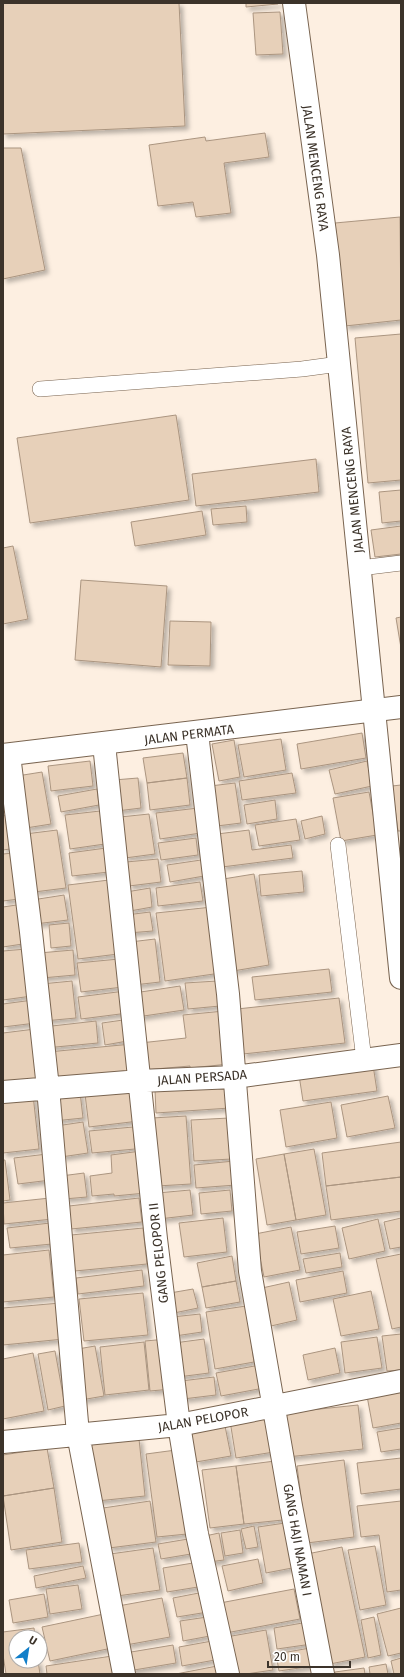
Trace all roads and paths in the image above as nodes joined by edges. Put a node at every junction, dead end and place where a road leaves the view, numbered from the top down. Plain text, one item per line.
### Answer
1 (294, 3) edge
2 (339, 364) junction
3 (40, 389) dead end
4 (401, 563) edge
5 (360, 568) junction
6 (401, 707) edge
7 (375, 710) junction
8 (197, 733) junction
9 (104, 744) junction
10 (6, 755) edge
11 (338, 845) dead end
12 (398, 931) edge
13 (401, 978) edge
14 (401, 1055) edge
15 (364, 1060) junction
16 (235, 1076) junction
17 (140, 1081) junction
18 (48, 1088) junction
19 (3, 1092) edge
20 (401, 1381) edge
21 (275, 1405) junction
22 (179, 1425) junction
23 (78, 1434) junction
24 (3, 1442) edge
25 (124, 1674) edge
26 (228, 1674) edge
27 (323, 1674) edge

1 - 2 street, JALAN MENCENG RAYA
2 - 3 lane
2 - 5 street, JALAN MENCENG RAYA
4 - 5 lane
5 - 7 street, JALAN MENCENG RAYA
6 - 7 street, JALAN PERMATA
7 - 8 street, JALAN PERMATA
7 - 12 street, JALAN MENCENG RAYA
8 - 9 street, JALAN PERMATA
8 - 16 street, GANG HAJI NAMAN I
9 - 10 street, JALAN PERMATA
9 - 17 street, GANG PELOPOR II
10 - 18 street
11 - 15 lane
12 - 13 street, JALAN MENCENG RAYA
14 - 15 street, JALAN PERSADA
15 - 16 street, JALAN PERSADA
16 - 17 street, JALAN PERSADA
16 - 21 street, GANG HAJI NAMAN I
17 - 18 street, JALAN PERSADA
17 - 22 street, GANG PELOPOR II
18 - 19 street, JALAN PERSADA
18 - 23 street
20 - 21 street, JALAN PELOPOR
21 - 22 street, JALAN PELOPOR
21 - 27 street, GANG HAJI NAMAN I
22 - 23 street, JALAN PELOPOR
22 - 26 street, GANG PELOPOR II
23 - 24 street, JALAN PELOPOR
23 - 25 street

